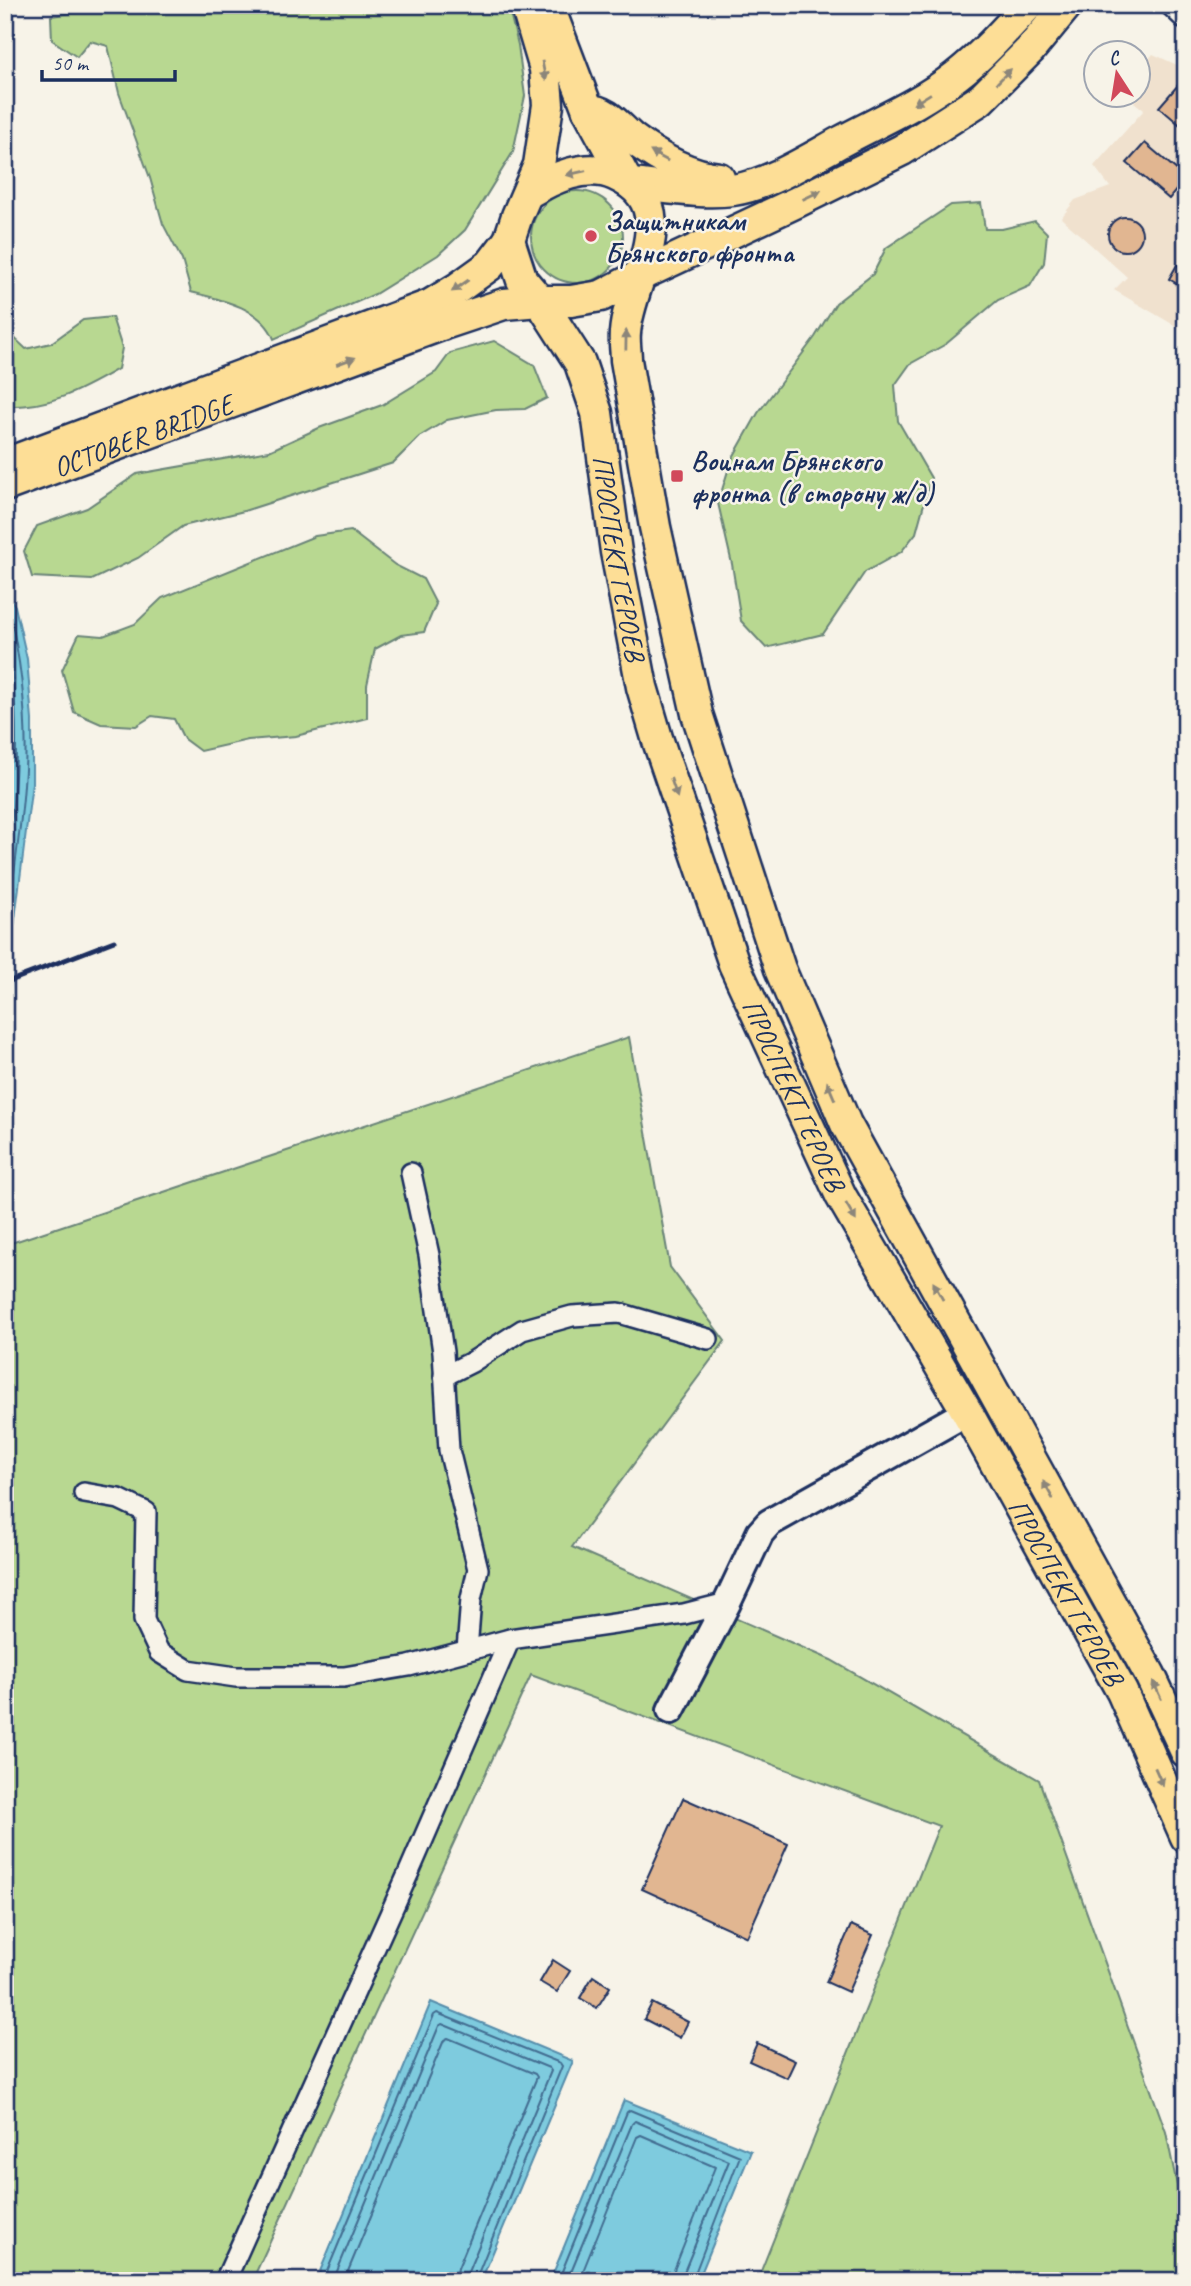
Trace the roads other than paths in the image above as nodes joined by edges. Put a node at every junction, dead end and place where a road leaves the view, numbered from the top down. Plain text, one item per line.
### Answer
1 (1028, 5) edge
2 (1067, 5) edge
3 (1170, 5) edge
4 (541, 7) edge
5 (1186, 20) edge
6 (588, 110) junction
7 (817, 156) junction
8 (629, 182) junction
9 (528, 192) junction
10 (509, 240) junction
11 (639, 276) junction
12 (540, 300) junction
13 (278, 373) junction
14 (5, 464) edge
15 (5, 486) edge
16 (411, 1173) dead end
17 (708, 1339) dead end
18 (444, 1376) junction
19 (967, 1412) junction
20 (84, 1493) dead end
21 (727, 1603) junction
22 (510, 1639) junction
23 (467, 1650) junction
24 (671, 1710) dead end
25 (1186, 1752) edge
26 (1186, 1837) edge
27 (225, 2281) edge

1 -> 7 main road
11 -> 2 main road
3 - 5 street
4 - 6 main road
4 -> 9 main road
7 -> 6 main road
6 - 8 main road
7 - 8 main road
8 -> 9 main road
8 - 11 main road
9 - 10 main road
10 - 12 main road
10 -> 13 main road
11 - 12 main road
25 -> 11 main road, ПРОСПЕКТ ГЕРОЕВ
13 -> 12 main road
12 -> 19 main road, ПРОСПЕКТ ГЕРОЕВ
13 - 14 main road, OCTOBER BRIDGE
13 - 15 main road, OCTOBER BRIDGE
16 - 18 street
17 - 18 street
18 - 23 street
19 - 21 street
19 -> 26 main road, ПРОСПЕКТ ГЕРОЕВ
20 - 23 street
21 - 22 street
21 - 24 street
22 - 23 street
22 - 27 street

